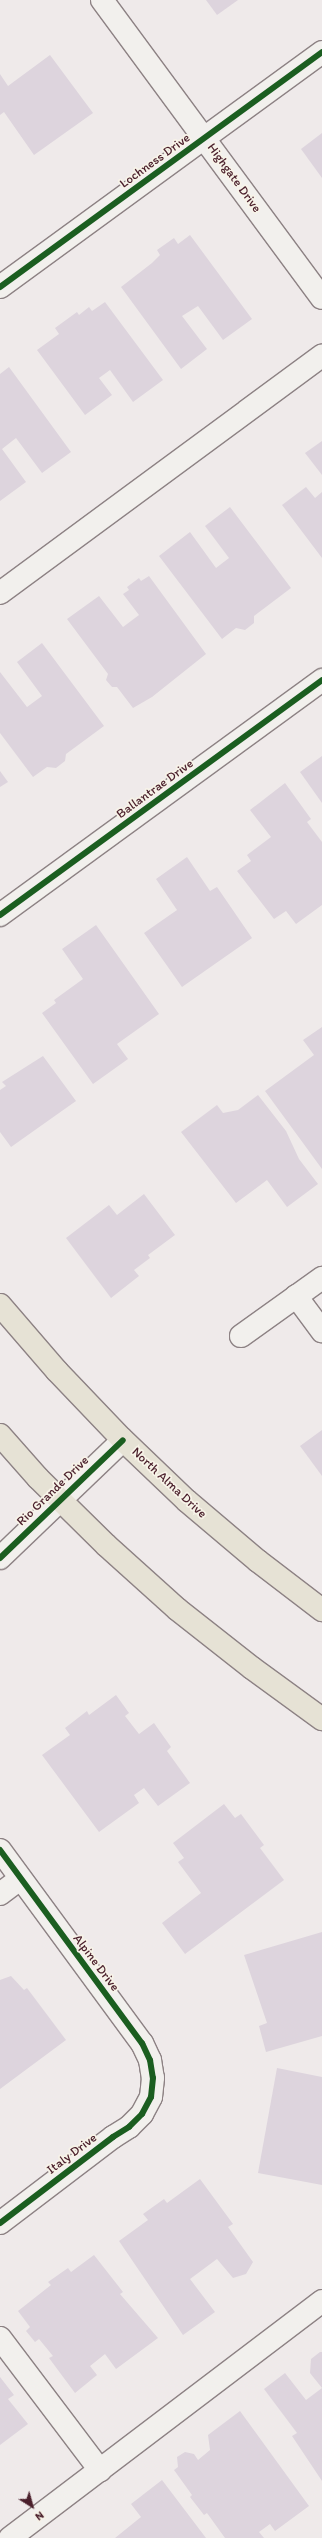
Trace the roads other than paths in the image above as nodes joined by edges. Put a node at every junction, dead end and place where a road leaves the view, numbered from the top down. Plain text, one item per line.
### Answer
1 (102, 0) edge
2 (322, 52) edge
3 (204, 138) junction
4 (0, 287) edge
5 (322, 298) edge
6 (322, 356) edge
7 (0, 593) edge
8 (322, 680) edge
9 (0, 915) edge
10 (322, 1278) edge
11 (296, 1296) junction
12 (0, 1305) edge
13 (322, 1331) edge
14 (241, 1336) dead end
15 (0, 1435) edge
16 (123, 1440) junction
17 (60, 1499) junction
18 (0, 1558) edge
19 (322, 1610) edge
20 (322, 1719) edge
21 (0, 1850) edge
22 (20, 1879) junction
23 (0, 1894) edge
24 (151, 2097) joint
25 (0, 2223) edge
26 (322, 2301) edge
27 (0, 2338) edge
28 (100, 2470) junction
29 (10, 2538) edge

1 - 3 street, Highgate Drive
2 - 3 street, Lochness Drive
3 - 4 street, Lochness Drive
3 - 5 street, Highgate Drive
6 - 7 street
8 - 9 street, Ballantrae Drive
10 - 11 street
11 - 13 street
11 - 14 street
12 - 16 main road, North Alma Drive
15 - 17 main road
16 - 17 street, Rio Grande Drive
16 - 19 main road, North Alma Drive
17 - 18 street, Rio Grande Drive
17 - 20 main road
21 - 22 street, Alpine Drive
22 - 23 street
22 - 24 street, Alpine Drive
24 - 25 street, Italy Drive
26 - 28 street
27 - 28 street
28 - 29 street

